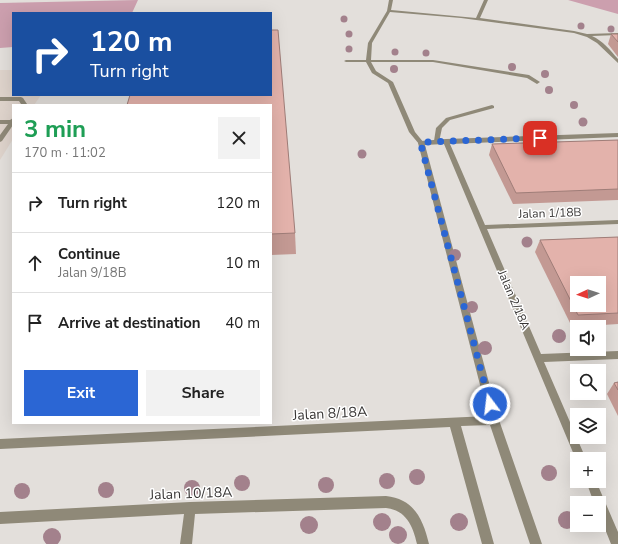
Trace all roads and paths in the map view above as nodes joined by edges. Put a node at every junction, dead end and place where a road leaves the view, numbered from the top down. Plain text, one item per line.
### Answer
1 (391, 0) edge
2 (486, 0) edge
3 (389, 11) junction
4 (478, 19) junction
5 (618, 34) edge
6 (589, 35) junction
7 (346, 61) dead end
8 (368, 61) junction
9 (618, 62) edge
10 (537, 82) dead end
11 (0, 99) edge
12 (24, 104) edge
13 (492, 107) dead end
14 (12, 121) edge
15 (0, 122) edge
16 (12, 122) edge
17 (618, 135) edge
18 (0, 140) edge
19 (437, 141) junction
20 (446, 141) junction
21 (421, 143) junction
22 (618, 222) edge
23 (483, 227) junction
24 (618, 355) edge
25 (539, 358) junction
26 (494, 420) junction
27 (454, 421) junction
28 (0, 444) edge
29 (579, 452) edge
30 (594, 488) edge
31 (190, 508) junction
32 (0, 518) edge
33 (186, 544) edge
34 (423, 544) edge
35 (488, 544) edge
36 (536, 544) edge
37 (617, 544) edge

1 - 3 street
2 - 4 street
3 - 4 street
3 - 8 street
4 - 6 street
5 - 6 street
6 - 9 street
7 - 8 street
8 - 10 street
8 - 21 street
11 - 12 street
13 - 19 street
14 - 15 street
16 - 18 street
17 - 20 street
19 - 20 street
19 - 21 street
20 - 23 street, Jalan 2/18A
21 - 26 street
22 - 23 street, Jalan 1/18B
23 - 25 street, Jalan 2/18A
24 - 25 street
25 - 29 street, Jalan 2/18A
26 - 27 street, Jalan 8/18A
26 - 36 street
27 - 28 street, Jalan 8/18A
27 - 35 street
30 - 37 street
31 - 32 street, Jalan 10/18A
31 - 33 street
31 - 34 street, Jalan 10/18A

